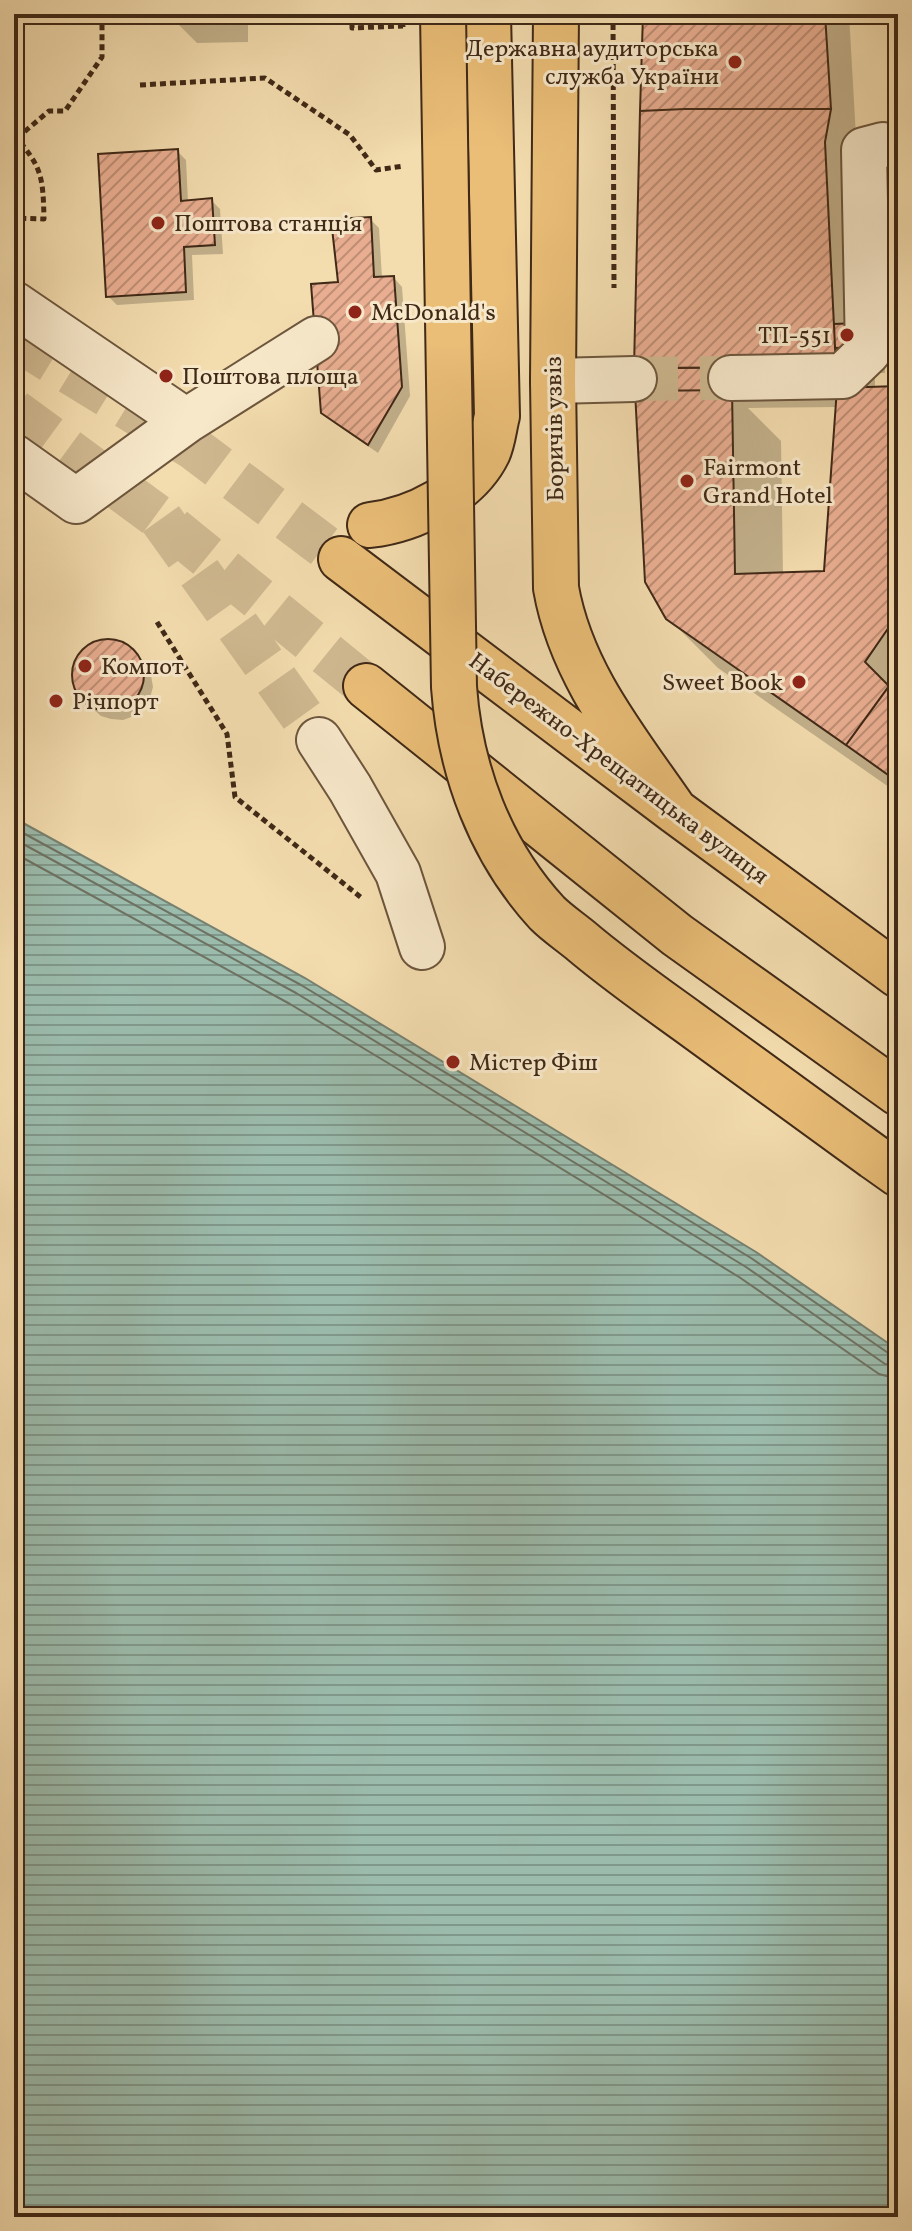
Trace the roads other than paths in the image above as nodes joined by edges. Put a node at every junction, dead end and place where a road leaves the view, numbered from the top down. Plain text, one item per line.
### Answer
1 (488, 14) edge
2 (556, 14) edge
3 (423, 20) edge
4 (883, 145) dead end
5 (14, 304) edge
6 (316, 339) dead end
7 (731, 378) tunnel mouth
8 (634, 379) tunnel mouth
9 (553, 381) junction
10 (186, 421) junction
11 (14, 457) edge
12 (370, 525) dead end
13 (341, 559) tunnel mouth
14 (366, 686) tunnel mouth
15 (319, 740) tunnel mouth
16 (675, 811) junction
17 (422, 947) dead end
18 (898, 975) edge
19 (898, 1093) edge
20 (886, 1165) edge

1 - 12 main road
2 - 9 main road, Боричів узвіз
3 - 20 main road, bridge
4 - 7 street
5 - 10 street
6 - 10 street
8 - 9 street
9 - 16 main road, Боричів узвіз
10 - 11 street
13 - 16 main road, Набережно-Хрещатицька вулиця
14 - 19 main road
15 - 17 street
16 - 18 main road, Набережно-Хрещатицька вулиця

